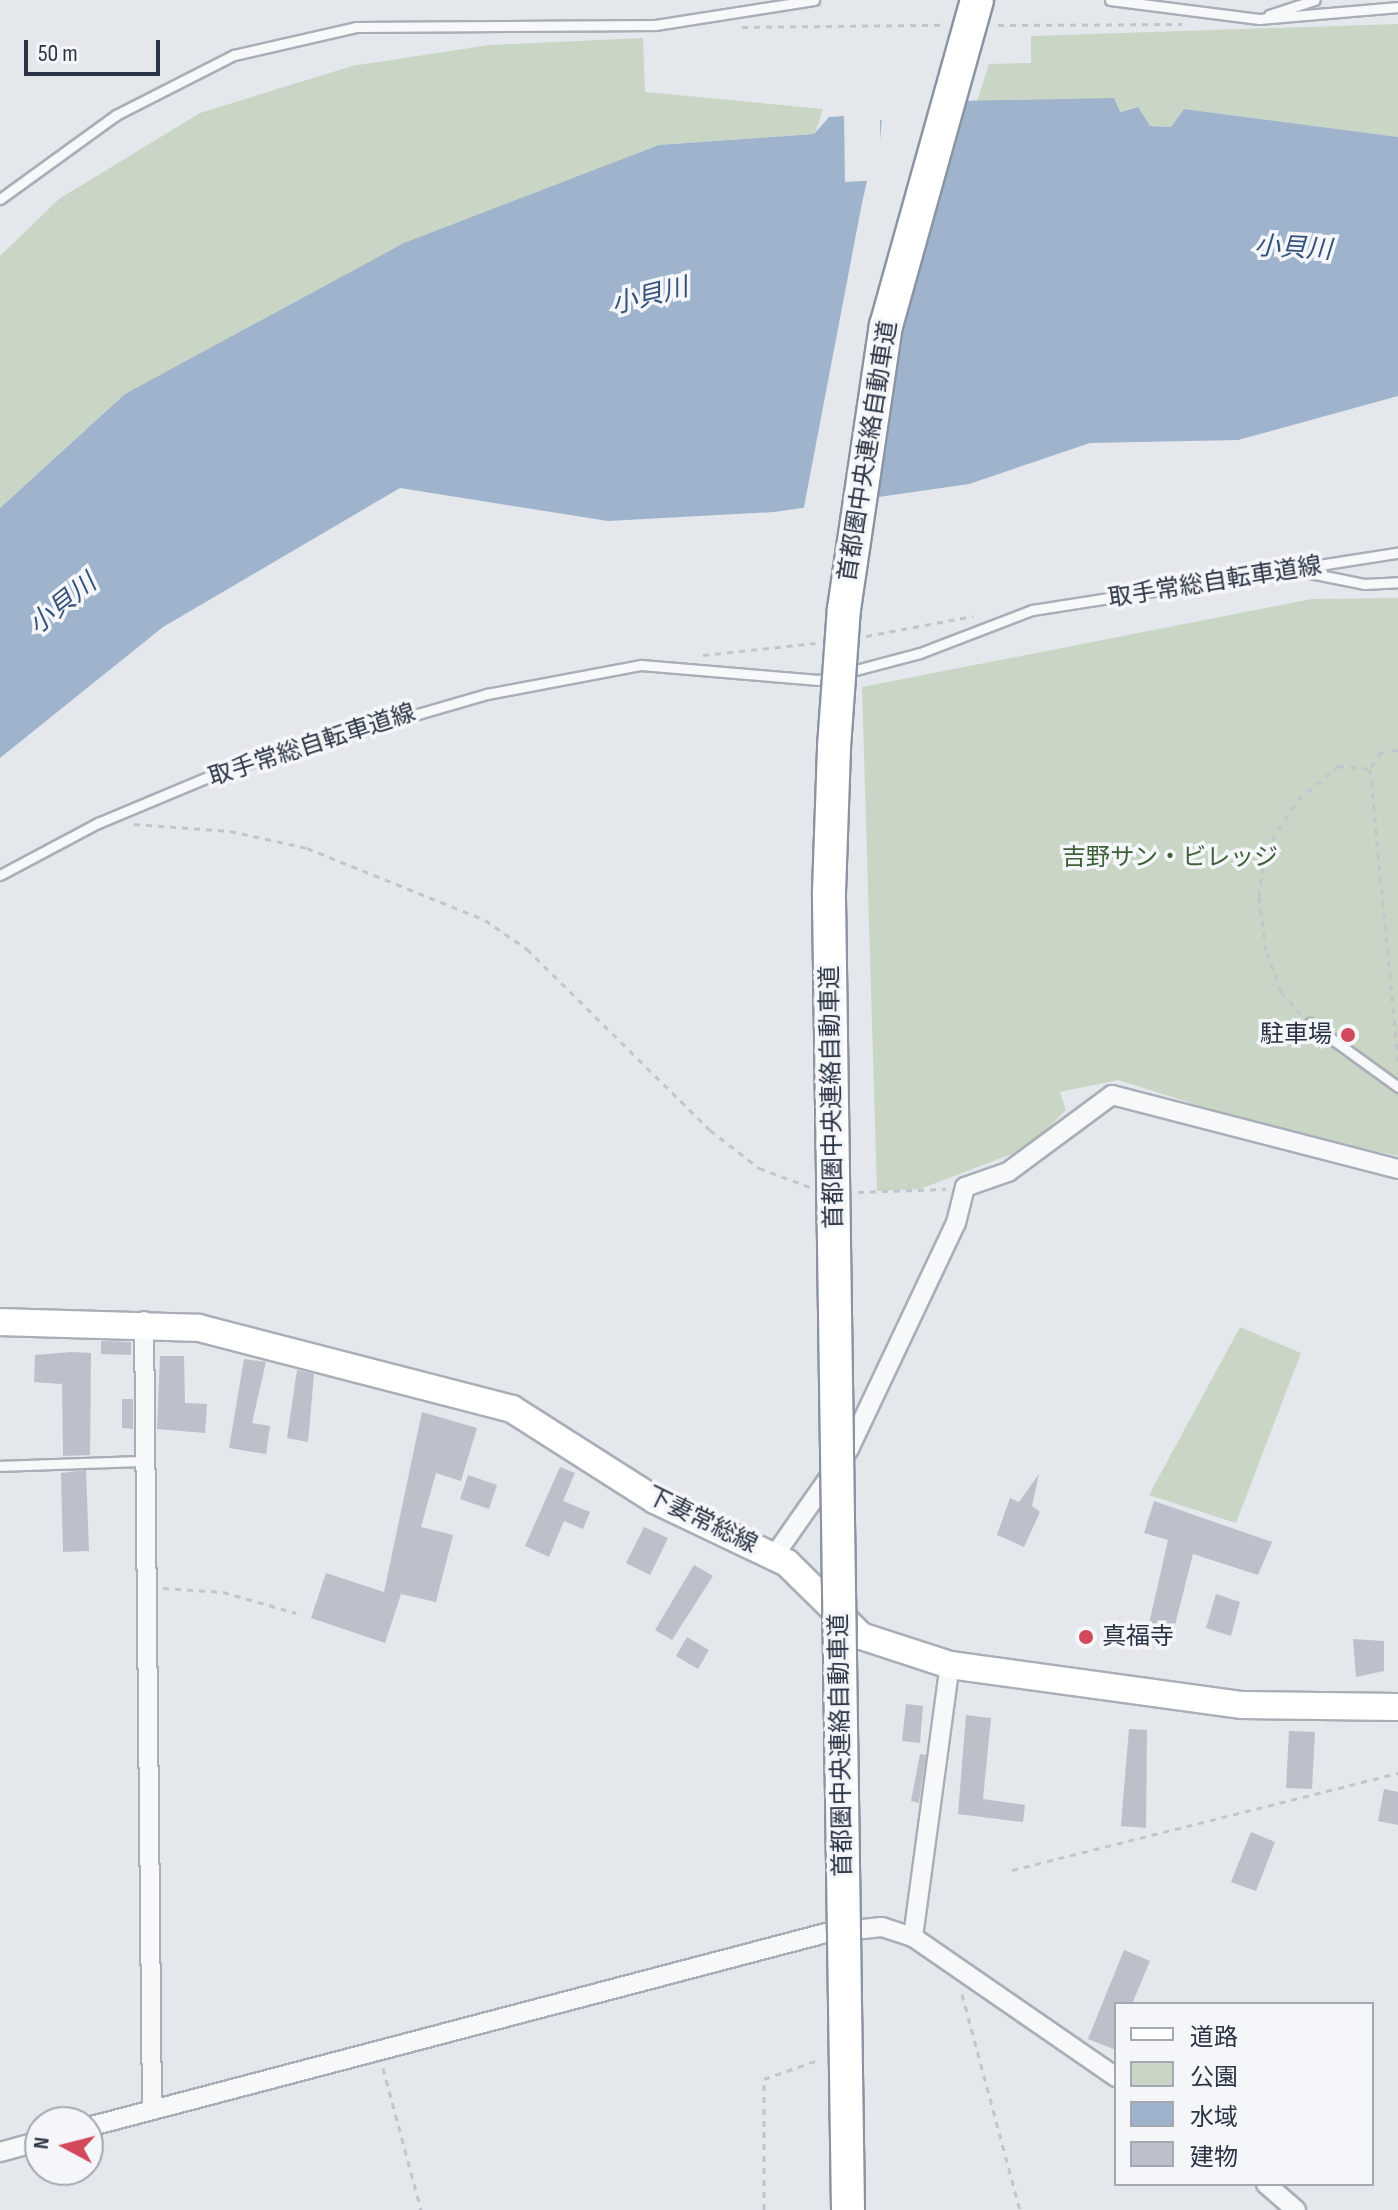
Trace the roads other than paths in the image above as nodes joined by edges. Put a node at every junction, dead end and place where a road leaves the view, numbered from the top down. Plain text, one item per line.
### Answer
1 (814, 0) edge
2 (977, 0) edge
3 (1110, 0) edge
4 (1315, 0) edge
5 (1398, 7) edge
6 (1259, 19) junction
7 (0, 199) edge
8 (1398, 553) edge
9 (1298, 570) junction
10 (1398, 582) edge
11 (0, 875) edge
12 (1310, 1023) road end
13 (1398, 1087) edge
14 (1398, 1169) edge
15 (144, 1321) junction
16 (0, 1322) edge
17 (143, 1461) junction
18 (0, 1466) edge
19 (774, 1556) junction
20 (950, 1665) junction
21 (1398, 1707) edge
22 (913, 1937) junction
23 (1114, 2076) edge
24 (152, 2109) junction
25 (104, 2122) edge
26 (24, 2145) edge
27 (0, 2152) edge
28 (1268, 2186) edge
29 (848, 2210) edge
30 (1296, 2210) edge

1 - 7 lane
2 - 29 highway, 首都圏中央連絡自動車道, bridge
3 - 6 lane
4 - 6 lane
5 - 6 lane
8 - 9 lane, 取手常総自転車道線
9 - 10 lane
9 - 11 lane, 取手常総自転車道線
12 - 13 lane
14 - 19 street
15 - 16 main road, 下妻常総線
15 - 17 street
15 - 19 main road, 下妻常総線
17 - 18 lane
17 - 24 street
19 - 20 main road, 下妻常総線
20 - 21 main road, 下妻常総線
20 - 22 street
22 - 23 street
22 - 24 street
24 - 25 street
26 - 27 street
28 - 30 street

